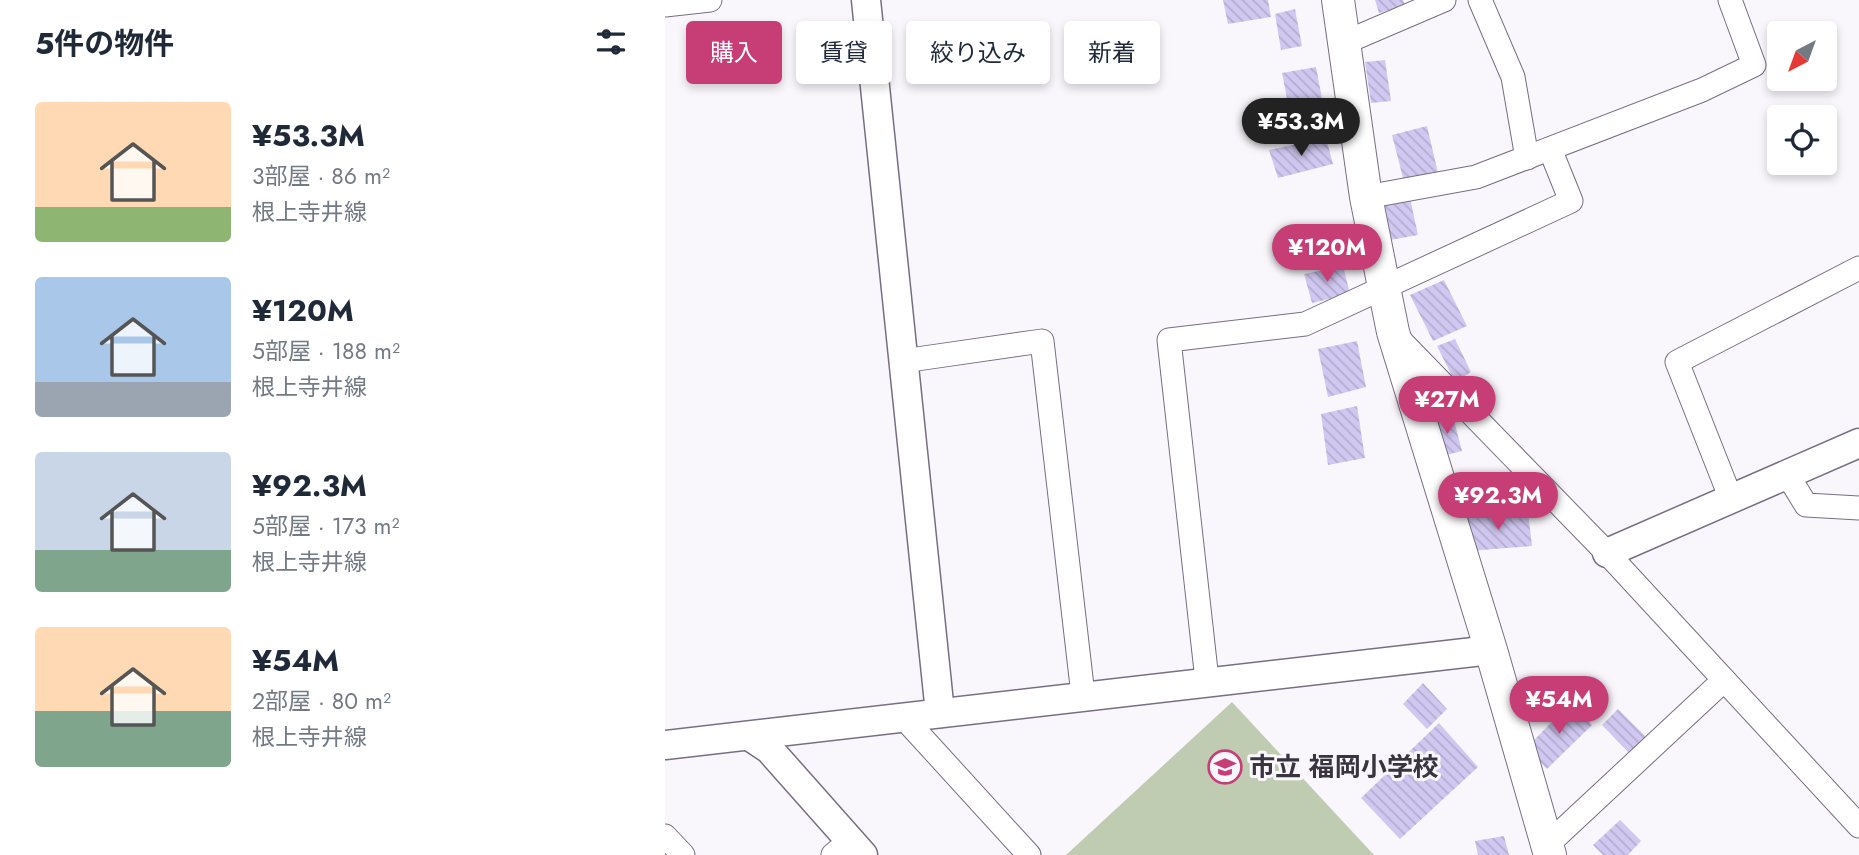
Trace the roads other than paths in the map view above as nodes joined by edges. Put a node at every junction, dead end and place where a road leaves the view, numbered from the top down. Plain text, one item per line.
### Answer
1 (710, 0) edge
2 (866, 0) edge
3 (1338, 0) edge
4 (1444, 0) edge
5 (1480, 0) edge
6 (1730, 0) edge
7 (665, 5) edge
8 (1346, 42) junction
9 (1549, 149) junction
10 (1527, 158) junction
11 (1366, 197) junction
12 (1859, 268) edge
13 (1383, 287) junction
14 (1393, 332) junction
15 (902, 360) junction
16 (1859, 443) edge
17 (1787, 474) junction
18 (1731, 499) junction
19 (1859, 508) edge
20 (1607, 553) junction
21 (1491, 649) junction
22 (1207, 680) junction
23 (1724, 680) junction
24 (1083, 695) junction
25 (940, 713) junction
26 (904, 718) junction
27 (751, 737) junction
28 (665, 745) edge
29 (1859, 825) edge
30 (665, 836) edge
31 (849, 850) edge
32 (1549, 850) edge
33 (683, 855) edge
34 (1029, 855) edge

1 - 7 street
2 - 15 street
3 - 8 main road
4 - 8 street
5 - 10 street
6 - 9 street
8 - 11 main road
9 - 10 street
9 - 13 street
10 - 11 street
11 - 13 main road
12 - 18 street
13 - 14 main road
13 - 22 street
14 - 20 street
14 - 21 main road
15 - 24 street
15 - 25 street
16 - 17 street
17 - 18 street
17 - 19 street
18 - 20 street
20 - 23 street
21 - 22 street
21 - 32 main road
22 - 24 street
23 - 29 street
23 - 32 street
24 - 25 street
25 - 26 street
26 - 27 street
26 - 34 street
27 - 28 street
27 - 31 street
30 - 33 street

